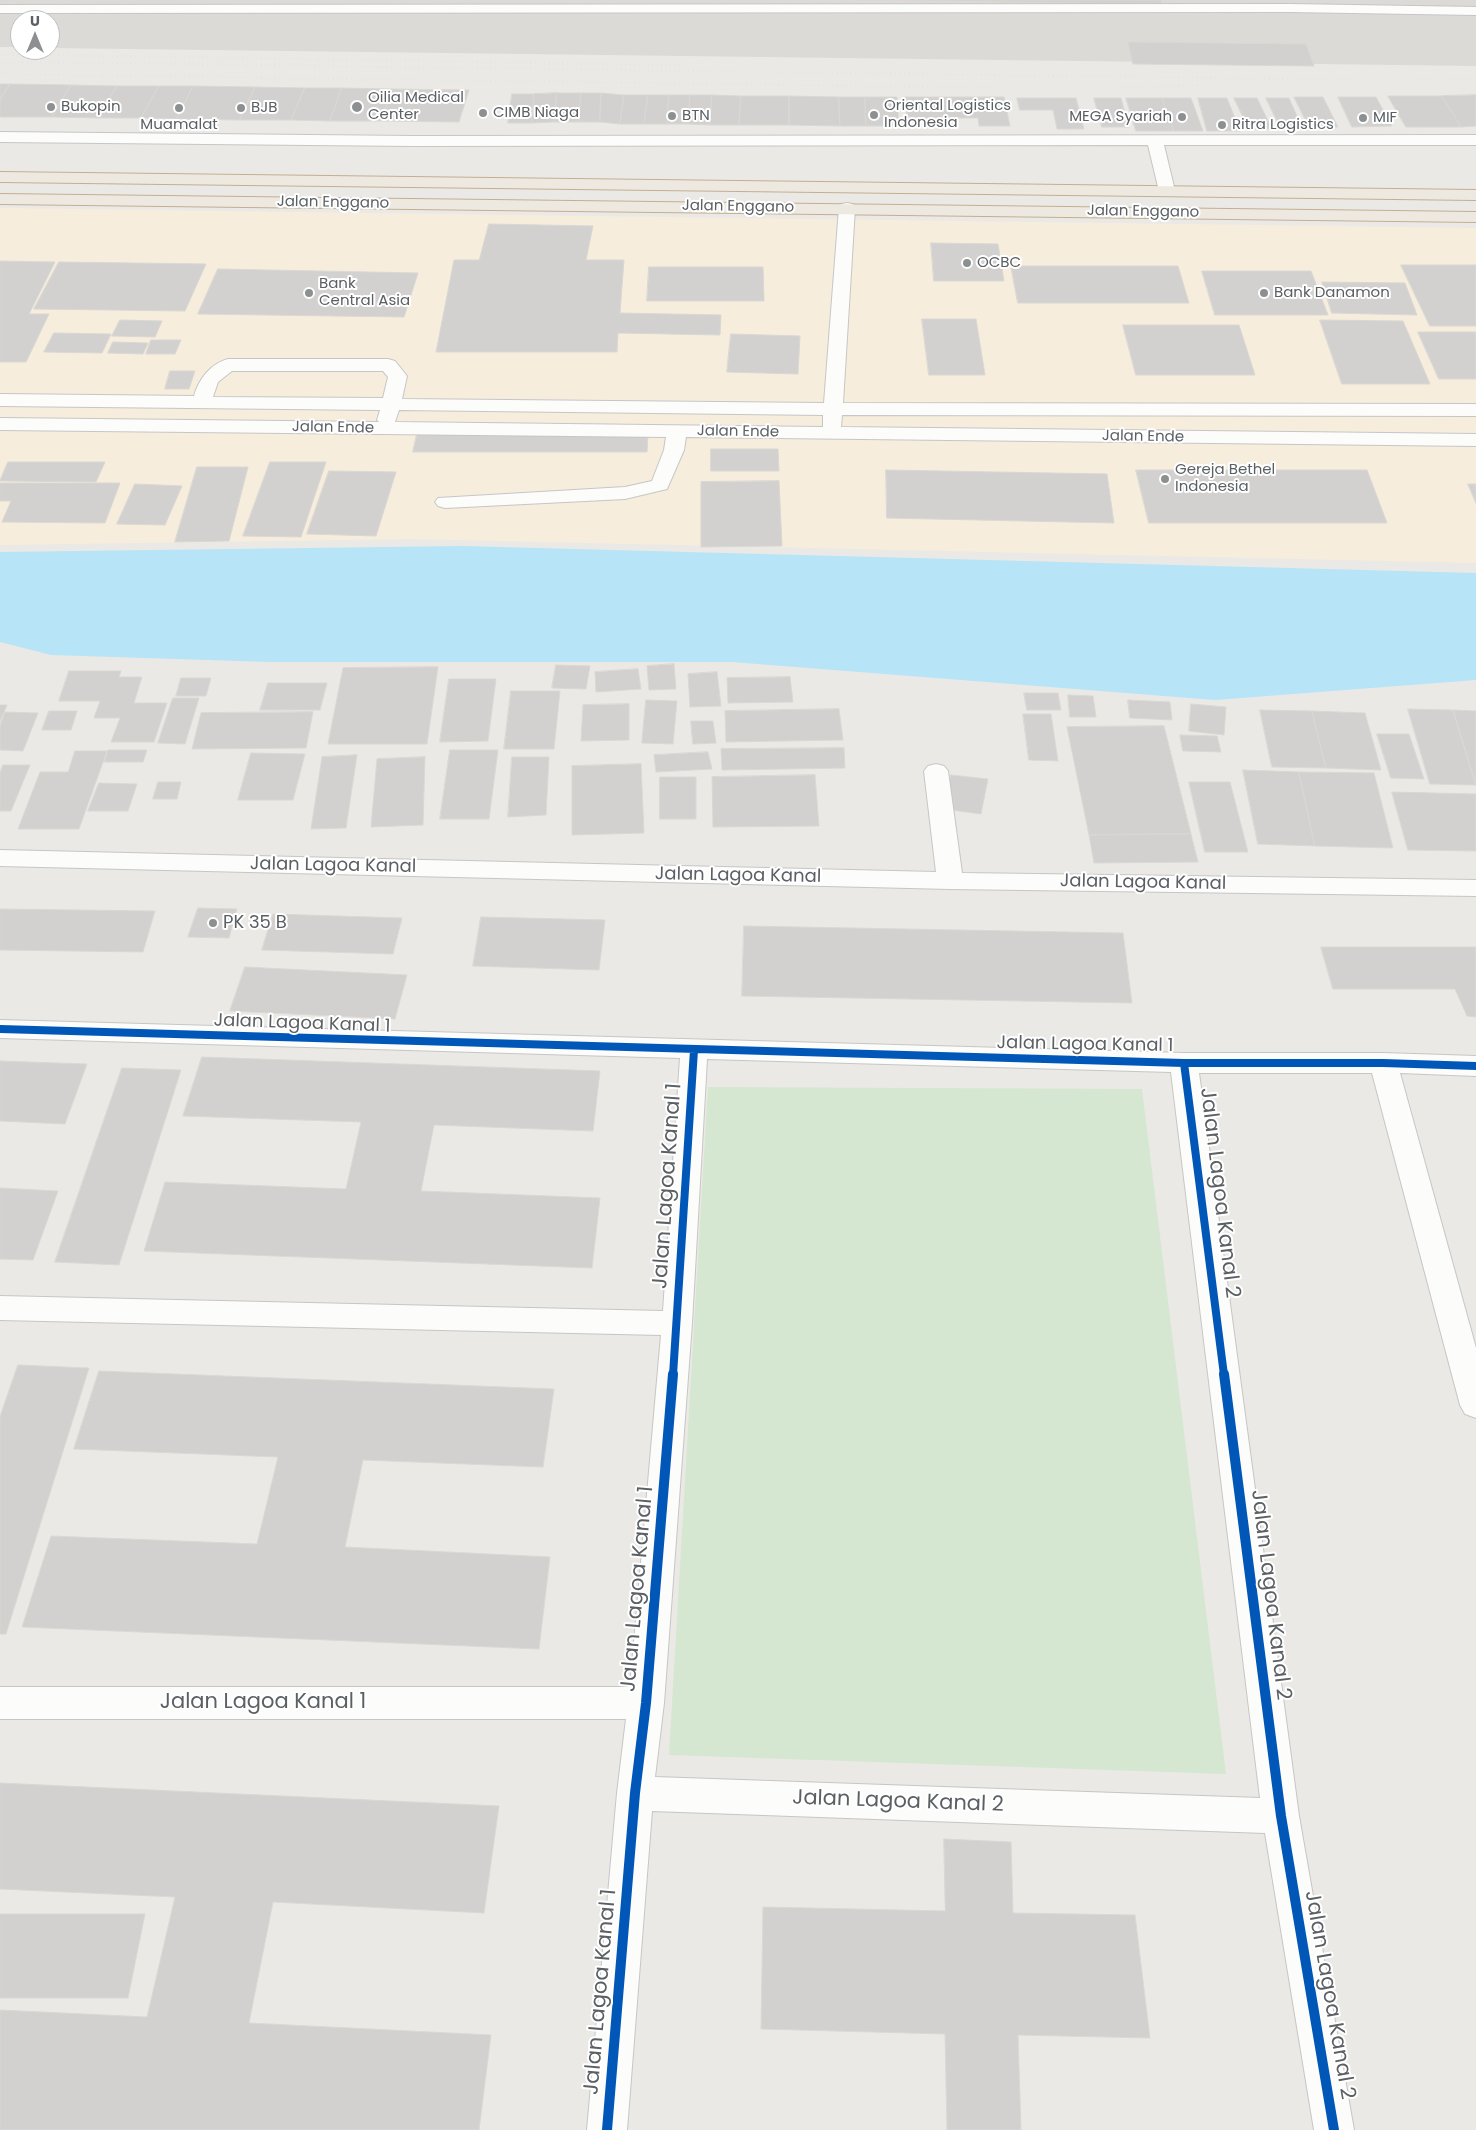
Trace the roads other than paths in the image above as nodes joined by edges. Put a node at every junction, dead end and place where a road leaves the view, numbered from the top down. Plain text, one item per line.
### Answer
1 (1287, 4) edge
2 (0, 9) edge
3 (1476, 11) edge
4 (0, 137) edge
5 (1154, 140) junction
6 (1476, 140) edge
7 (0, 177) edge
8 (1167, 190) junction
9 (1476, 195) edge
10 (0, 199) edge
11 (847, 208) junction
12 (1476, 217) edge
13 (0, 400) edge
14 (202, 402) junction
15 (391, 403) junction
16 (835, 409) junction
17 (1476, 410) edge
18 (0, 424) edge
19 (385, 429) junction
20 (677, 431) junction
21 (831, 434) junction
22 (1476, 440) edge
23 (445, 502) dead end
24 (936, 771) dead end
25 (0, 858) edge
26 (950, 881) junction
27 (1476, 888) edge
28 (0, 1030) edge
29 (694, 1050) junction
30 (1184, 1063) junction
31 (1383, 1063) junction
32 (1476, 1066) edge
33 (0, 1308) edge
34 (677, 1323) junction
35 (1469, 1351) edge
36 (1476, 1405) edge
37 (0, 1703) edge
38 (646, 1703) junction
39 (635, 1793) junction
40 (1281, 1816) junction
41 (607, 2130) edge
42 (1334, 2130) edge

1 - 2 street
1 - 3 street
4 - 5 street
5 - 6 street
5 - 8 street
7 - 8 highway, Jalan Enggano
8 - 9 highway, Jalan Enggano
10 - 11 highway, Jalan Enggano
11 - 12 highway, Jalan Enggano
11 - 16 street
13 - 14 street, Jalan Ende
14 - 15 street, Jalan Ende
14 - 15 street
15 - 16 street, Jalan Ende
15 - 19 street
16 - 17 street, Jalan Ende
16 - 21 street
18 - 19 street, Jalan Ende
19 - 20 street, Jalan Ende
20 - 21 street, Jalan Ende
20 - 23 street
21 - 22 street, Jalan Ende
24 - 26 street
25 - 26 street, Jalan Lagoa Kanal
26 - 27 street, Jalan Lagoa Kanal
28 - 29 street, Jalan Lagoa Kanal 1
29 - 30 street, Jalan Lagoa Kanal 1
29 - 34 street, Jalan Lagoa Kanal 1
30 - 31 street, Jalan Lagoa Kanal 1
30 - 40 street, Jalan Lagoa Kanal 2
31 - 32 street, Jalan Lagoa Kanal 1
31 - 35 street
33 - 34 street
34 - 38 street, Jalan Lagoa Kanal 1
35 - 36 street
37 - 38 street, Jalan Lagoa Kanal 1
38 - 39 street, Jalan Lagoa Kanal 1
39 - 40 street, Jalan Lagoa Kanal 2
39 - 41 street, Jalan Lagoa Kanal 1
40 - 42 street, Jalan Lagoa Kanal 2

